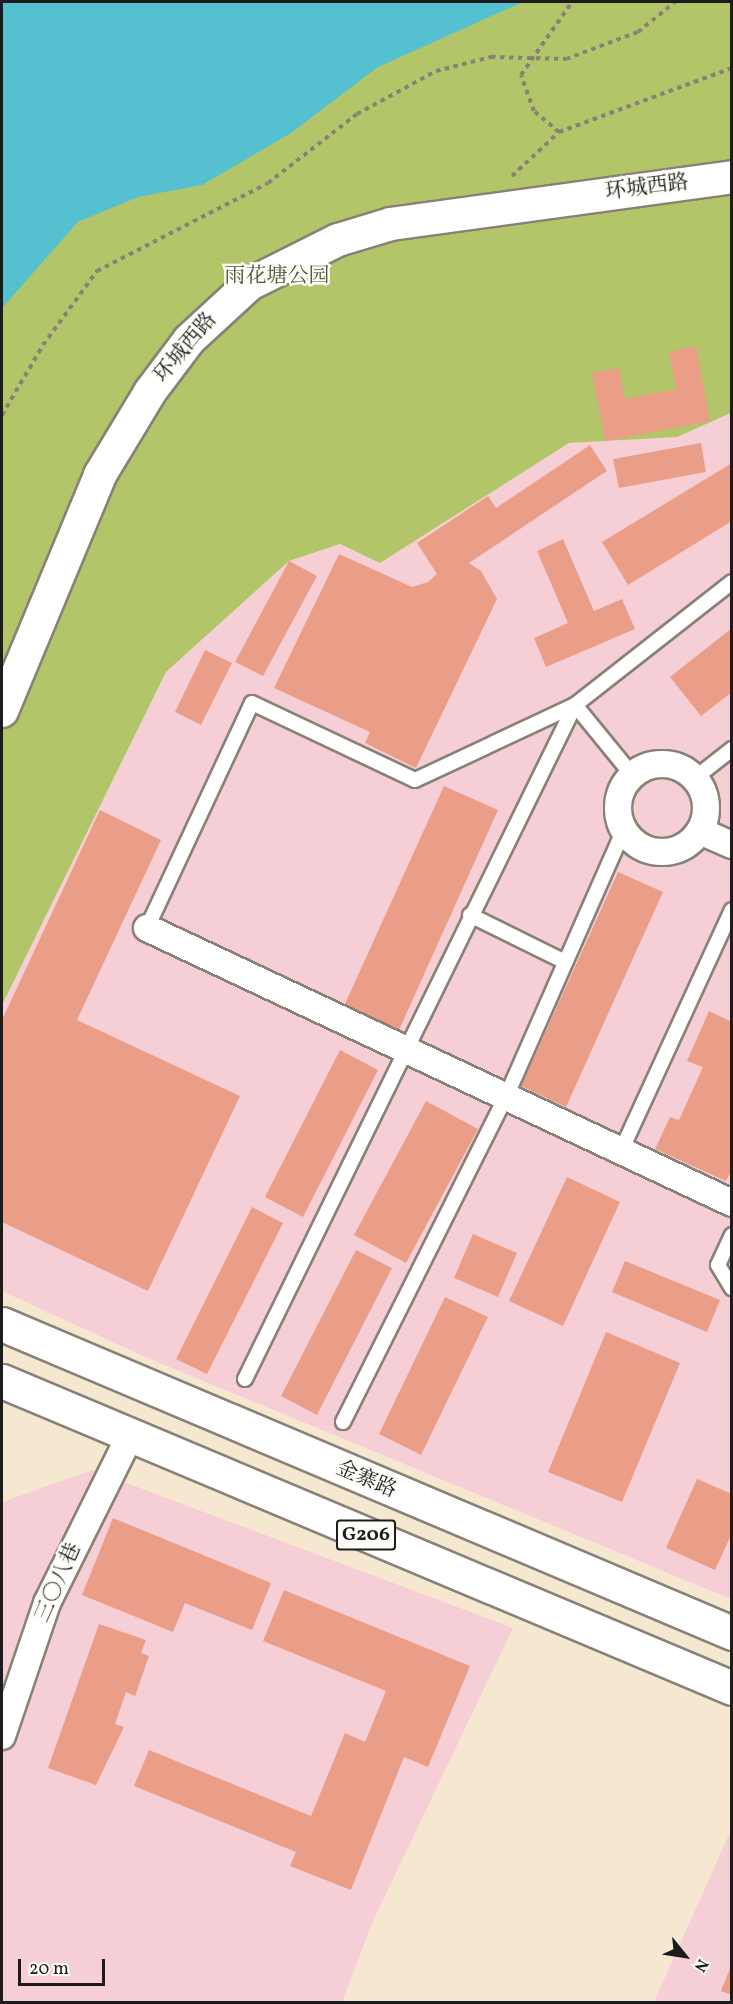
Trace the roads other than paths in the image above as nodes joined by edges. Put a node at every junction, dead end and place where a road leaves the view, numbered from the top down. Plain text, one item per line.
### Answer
1 (732, 177) edge
2 (732, 582) edge
3 (574, 705) junction
4 (2, 711) edge
5 (732, 749) edge
6 (633, 776) junction
7 (695, 778) junction
8 (624, 830) junction
9 (700, 831) junction
10 (732, 845) edge
11 (732, 910) edge
12 (470, 915) junction
13 (147, 928) joint
14 (565, 962) junction
15 (408, 1051) junction
16 (506, 1097) junction
17 (621, 1151) junction
18 (732, 1203) edge
19 (732, 1235) edge
20 (732, 1287) edge
21 (2, 1324) edge
22 (245, 1379) dead end
23 (2, 1380) edge
24 (343, 1422) dead end
25 (130, 1436) junction
26 (732, 1633) edge
27 (732, 1688) edge
28 (2, 1736) edge

1 - 4 street, 环城西路
2 - 3 lane
3 - 6 lane
3 - 12 lane
3 - 13 lane
5 - 7 lane
6 - 7 street
6 - 8 street
7 - 9 street
8 - 9 street
8 - 14 lane
9 - 10 street
11 - 17 lane
12 - 14 lane
12 - 15 lane
13 - 15 street
14 - 16 lane
15 - 16 street
15 - 22 lane
16 - 17 street
16 - 24 lane
17 - 18 street
19 - 20 lane
21 - 26 main road, 金寨路
23 - 25 main road, G206
25 - 27 main road, G206
25 - 28 street, 三〇八巷

